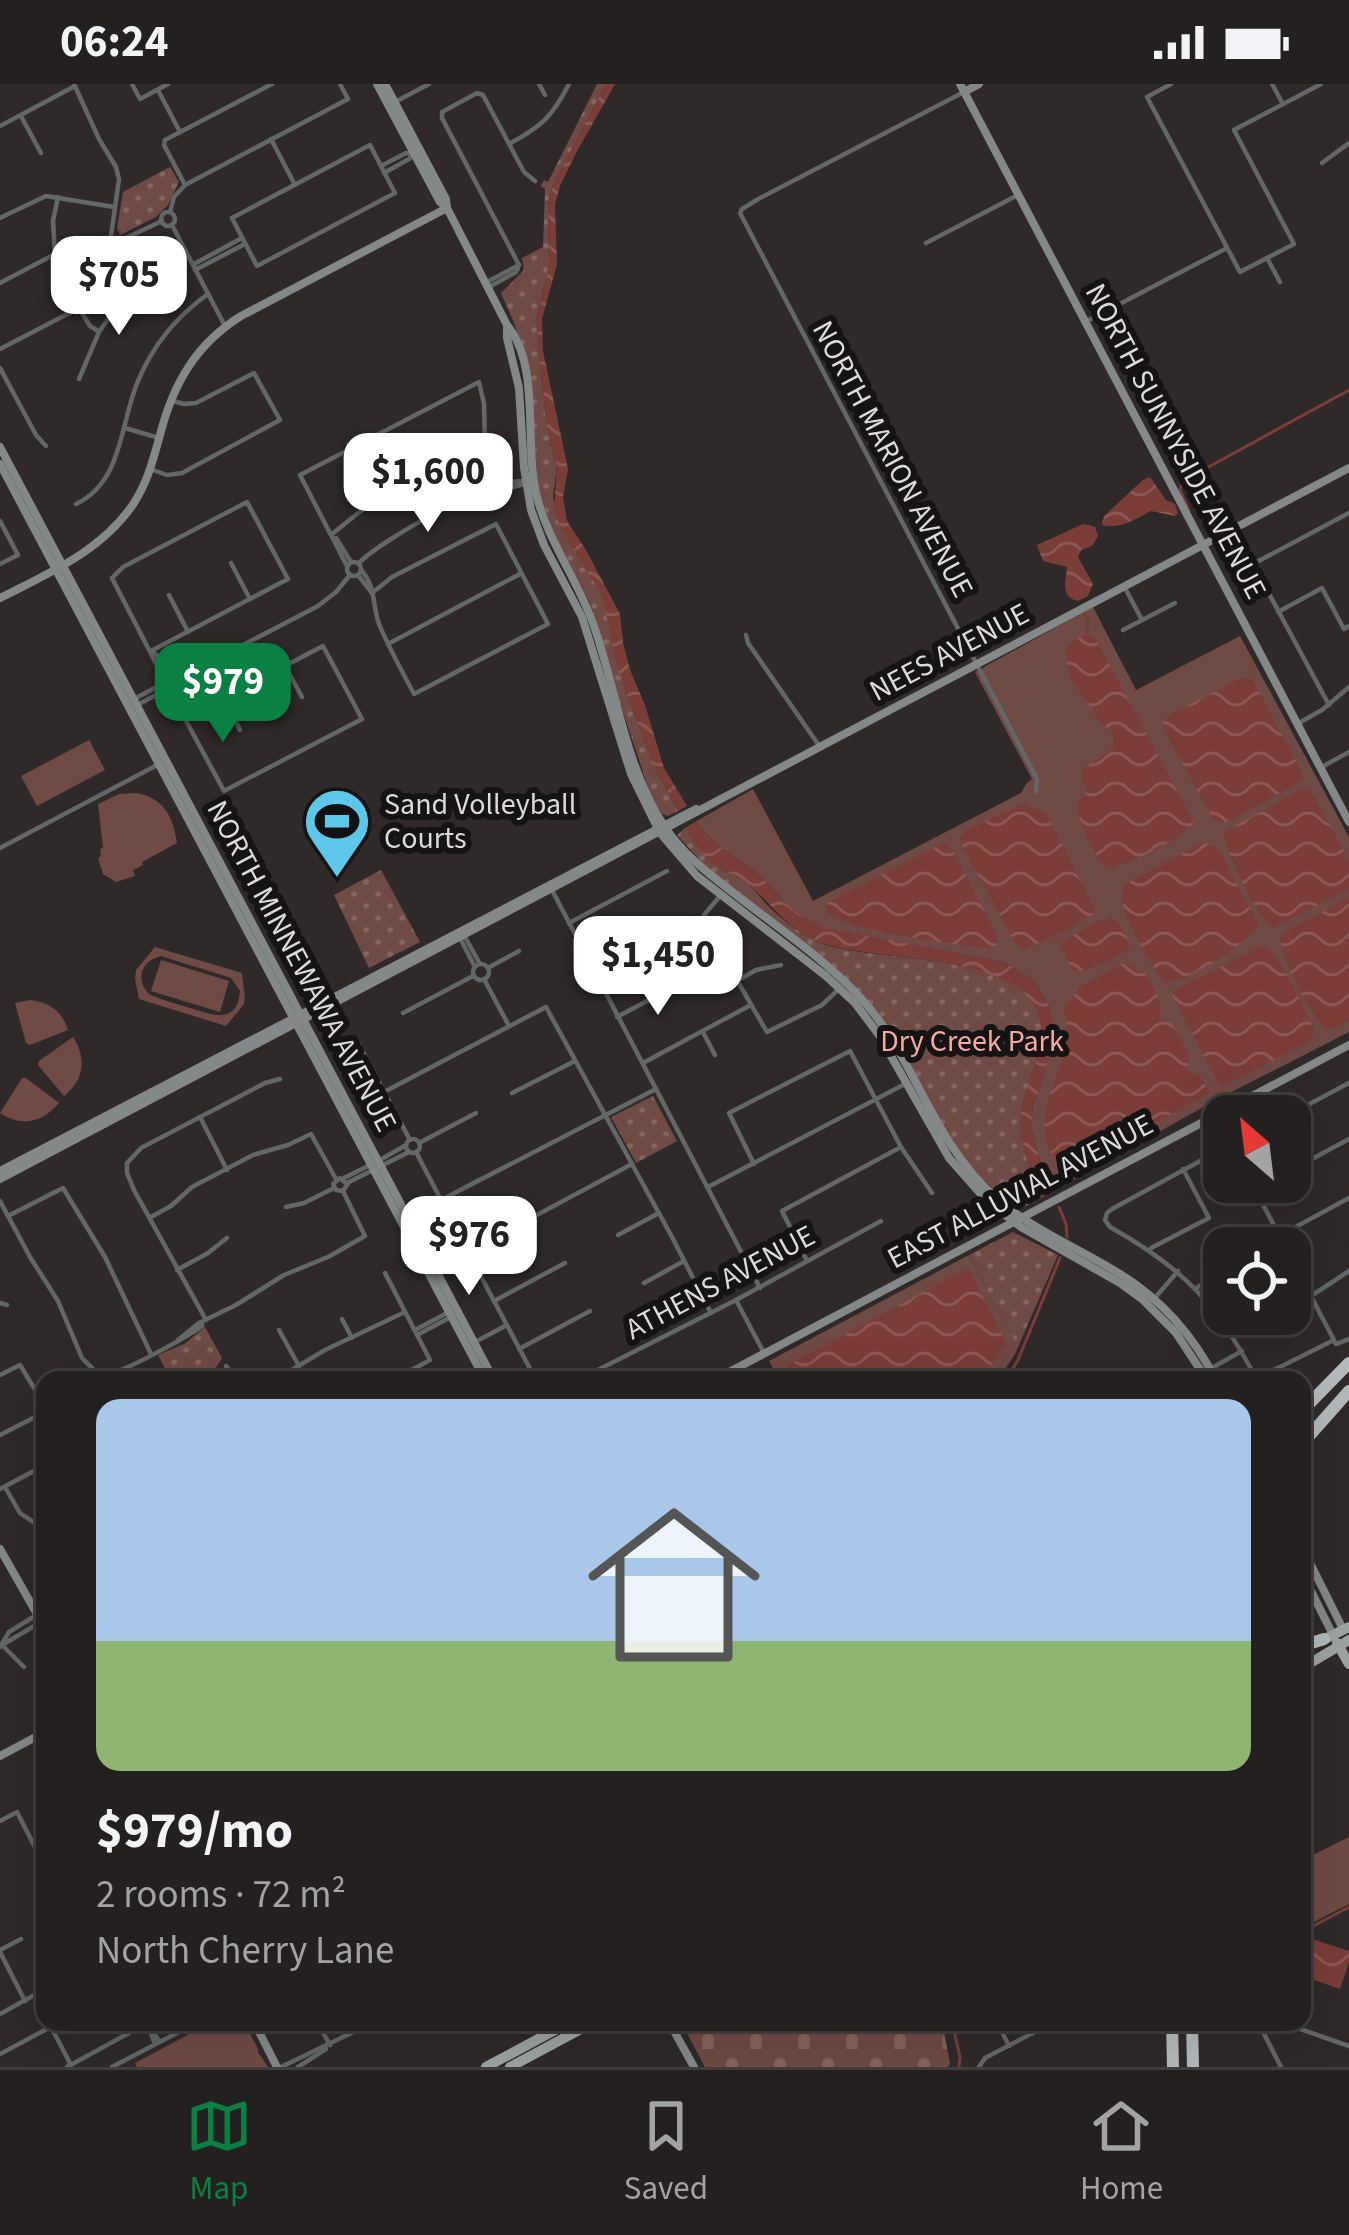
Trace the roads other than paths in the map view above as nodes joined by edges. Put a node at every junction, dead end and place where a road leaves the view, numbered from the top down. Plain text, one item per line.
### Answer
1 (132, 84) edge
2 (168, 84) edge
3 (272, 84) edge
4 (340, 84) edge
5 (381, 84) edge
6 (429, 84) edge
7 (538, 84) edge
8 (569, 84) edge
9 (979, 84) edge
10 (1171, 84) edge
11 (1272, 84) edge
12 (1321, 84) edge
13 (74, 85) edge
14 (962, 88) edge
15 (158, 90) junction
16 (544, 95) dead end
17 (392, 104) junction
18 (1282, 104) junction
19 (20, 115) junction
20 (0, 126) edge
21 (180, 133) junction
22 (271, 139) junction
23 (1349, 143) edge
24 (509, 144) junction
25 (417, 152) junction
26 (40, 153) dead end
27 (1322, 163) dead end
28 (383, 170) junction
29 (535, 181) dead end
30 (184, 185) junction
31 (295, 185) junction
32 (1018, 195) junction
33 (58, 197) junction
34 (114, 207) junction
35 (447, 208) junction
36 (170, 212) junction
37 (0, 218) edge
38 (162, 220) junction
39 (172, 225) junction
40 (112, 241) junction
41 (244, 241) junction
42 (926, 243) dead end
43 (1227, 248) junction
44 (1267, 258) junction
45 (194, 267) junction
46 (1280, 282) dead end
47 (0, 283) edge
48 (487, 285) junction
49 (208, 294) junction
50 (1085, 322) junction
51 (225, 326) junction
52 (99, 332) junction
53 (0, 349) edge
54 (246, 365) dead end
55 (0, 368) edge
56 (253, 374) junction
57 (79, 379) dead end
58 (170, 400) junction
59 (125, 428) junction
60 (159, 438) junction
61 (46, 446) dead end
62 (0, 447) edge
63 (0, 464) edge
64 (1349, 468) edge
65 (152, 469) junction
66 (529, 482) junction
67 (76, 504) dead end
68 (1349, 513) edge
69 (1, 525) edge
70 (332, 534) junction
71 (1203, 546) junction
72 (231, 562) dead end
73 (0, 564) edge
74 (59, 567) junction
75 (354, 569) junction
76 (520, 574) junction
77 (1124, 588) junction
78 (372, 592) junction
79 (169, 595) dead end
80 (0, 598) edge
81 (250, 598) junction
82 (1175, 603) dead end
83 (1278, 612) junction
84 (1142, 620) junction
85 (1347, 627) edge
86 (1123, 630) dead end
87 (188, 632) junction
88 (746, 635) dead end
89 (388, 644) junction
90 (151, 651) junction
91 (978, 664) junction
92 (285, 665) junction
93 (114, 679) junction
94 (169, 684) junction
95 (1349, 687) edge
96 (224, 698) junction
97 (302, 698) dead end
98 (135, 702) junction
99 (1329, 705) junction
100 (186, 718) junction
101 (1297, 724) junction
102 (241, 730) dead end
103 (151, 732) junction
104 (820, 747) junction
105 (1349, 752) edge
106 (162, 762) junction
107 (1320, 768) junction
108 (1036, 791) dead end
109 (1349, 821) edge
110 (662, 828) junction
111 (0, 848) edge
112 (667, 872) dead end
113 (550, 888) junction
114 (720, 896) junction
115 (569, 923) junction
116 (461, 934) junction
117 (654, 938) dead end
118 (519, 951) dead end
119 (477, 965) junction
120 (781, 965) dead end
121 (488, 968) junction
122 (592, 970) junction
123 (473, 976) junction
124 (484, 979) junction
125 (736, 981) junction
126 (679, 984) dead end
127 (843, 986) junction
128 (750, 1006) junction
129 (403, 1013) dead end
130 (617, 1017) junction
131 (298, 1020) junction
132 (509, 1026) junction
133 (703, 1031) junction
134 (356, 1039) dead end
135 (1349, 1045) edge
136 (715, 1055) dead end
137 (574, 1061) junction
138 (643, 1063) junction
139 (280, 1079) dead end
140 (175, 1080) junction
141 (906, 1083) junction
142 (1349, 1083) edge
143 (656, 1089) junction
144 (384, 1092) junction
145 (512, 1093) dead end
146 (1255, 1095) edge
147 (877, 1099) junction
148 (1311, 1103) edge
149 (476, 1113) dead end
150 (606, 1115) junction
151 (200, 1117) junction
152 (109, 1123) junction
153 (1203, 1123) edge
154 (940, 1131) junction
155 (1349, 1139) edge
156 (410, 1147) junction
157 (901, 1147) junction
158 (1203, 1159) edge
159 (1311, 1159) edge
160 (632, 1164) junction
161 (754, 1164) junction
162 (376, 1165) junction
163 (1183, 1169) junction
164 (227, 1170) junction
165 (0, 1175) edge
166 (342, 1183) junction
167 (708, 1187) junction
168 (932, 1193) dead end
169 (1349, 1198) edge
170 (0, 1201) edge
171 (286, 1207) dead end
172 (659, 1214) junction
173 (8, 1216) junction
174 (151, 1217) junction
175 (1017, 1220) junction
176 (881, 1221) dead end
177 (1296, 1227) edge
178 (618, 1235) dead end
179 (227, 1238) dead end
180 (1149, 1249) junction
181 (685, 1261) junction
182 (807, 1261) junction
183 (565, 1263) dead end
184 (177, 1270) junction
185 (1178, 1271) junction
186 (1349, 1271) edge
187 (385, 1274) dead end
188 (1113, 1279) junction
189 (644, 1283) dead end
190 (1203, 1284) edge
191 (760, 1288) junction
192 (1196, 1288) junction
193 (1311, 1296) joint
194 (1203, 1297) edge
195 (1154, 1298) junction
196 (494, 1300) junction
197 (736, 1300) junction
198 (405, 1312) junction
199 (590, 1312) dead end
200 (711, 1313) junction
201 (451, 1314) junction
202 (342, 1319) dead end
203 (204, 1322) junction
204 (507, 1325) junction
205 (279, 1330) dead end
206 (416, 1333) junction
207 (1231, 1335) edge
208 (352, 1338) junction
209 (1349, 1339) edge
210 (1336, 1342) junction
211 (471, 1344) junction
212 (519, 1349) junction
213 (1242, 1352) junction
214 (764, 1353) junction
215 (151, 1354) junction
216 (1349, 1363) edge
217 (226, 1366) dead end
218 (299, 1366) junction
219 (94, 1370) joint
220 (105, 1371) edge
221 (118, 1371) edge
222 (230, 1371) edge
223 (290, 1371) edge
224 (410, 1371) edge
225 (485, 1371) edge
226 (531, 1371) edge
227 (596, 1371) edge
228 (731, 1371) edge
229 (1206, 1371) edge
230 (1207, 1371) edge
231 (1215, 1371) edge
232 (1253, 1371) edge
233 (1274, 1371) edge
234 (0, 1375) edge
235 (1349, 1391) edge
236 (36, 1394) edge
237 (1311, 1402) edge
238 (36, 1414) edge
239 (1311, 1434) edge
240 (0, 1435) edge
241 (36, 1470) edge
242 (2, 1488) edge
243 (36, 1524) edge
244 (0, 1545) edge
245 (1311, 1566) edge
246 (1311, 1571) edge
247 (1319, 1582) junction
248 (1311, 1587) edge
249 (36, 1611) edge
250 (36, 1626) edge
251 (1342, 1637) edge
252 (1, 1646) edge
253 (1311, 1646) edge
254 (1311, 1661) edge
255 (1349, 1664) edge
256 (24, 1667) dead end
257 (36, 1737) edge
258 (0, 1756) edge
259 (0, 1821) edge
260 (36, 1843) edge
261 (21, 1939) dead end
262 (0, 1951) edge
263 (36, 1995) edge
264 (26, 2001) junction
265 (0, 2014) edge
266 (43, 2031) edge
267 (53, 2031) edge
268 (132, 2031) edge
269 (154, 2031) edge
270 (181, 2031) edge
271 (259, 2031) edge
272 (322, 2031) edge
273 (357, 2031) edge
274 (556, 2031) edge
275 (574, 2031) edge
276 (674, 2031) edge
277 (1002, 2031) edge
278 (1036, 2031) edge
279 (1172, 2031) edge
280 (1192, 2031) edge
281 (1262, 2031) edge
282 (1306, 2031) edge
283 (158, 2043) junction
284 (330, 2045) junction
285 (1009, 2045) junction
286 (1349, 2046) edge
287 (0, 2054) edge
288 (511, 2060) edge
289 (69, 2066) edge
290 (112, 2067) edge
291 (279, 2067) edge
292 (298, 2067) edge
293 (489, 2067) edge
294 (694, 2067) edge
295 (979, 2067) edge
296 (1173, 2067) edge
297 (1193, 2067) edge
298 (1281, 2067) edge

1 - 15 street
2 - 15 street
3 - 21 street
4 - 22 street
5 - 17 main road
6 - 17 street
7 - 16 street
8 - 24 street
9 - 14 main road
10 - 43 street
11 - 18 street
12 - 18 street
13 - 19 street
13 - 34 street
14 - 32 main road, NORTH SUNNYSIDE AVENUE
14 - 91 street, NORTH MARION AVENUE
15 - 21 street
17 - 25 main road
18 - 44 street
19 - 20 street
19 - 26 street
21 - 30 street
22 - 30 street
22 - 31 street
23 - 27 street
24 - 29 street
24 - 48 street
25 - 28 street
25 - 35 main road
28 - 31 street
28 - 41 street
30 - 36 street
31 - 41 street
32 - 42 street
32 - 50 main road, NORTH SUNNYSIDE AVENUE
33 - 34 street
33 - 37 street
33 - 47 street
34 - 40 street
35 - 48 main road
35 - 51 main road
36 - 38 street
36 - 39 street
38 - 39 street
38 - 40 street
39 - 45 street
40 - 52 street
41 - 45 street
43 - 44 street
43 - 50 street
44 - 46 street
45 - 49 street
48 - 66 main road
49 - 51 street
49 - 59 street
50 - 71 main road, NORTH SUNNYSIDE AVENUE
51 - 58 main road
52 - 53 street
52 - 57 street
54 - 56 street
55 - 61 street
56 - 58 street
56 - 65 street
58 - 60 main road
59 - 60 street
59 - 67 street
60 - 65 main road
62 - 74 main road, NORTH MINNEWAWA AVENUE
63 - 74 main road, NORTH MINNEWAWA AVENUE
64 - 71 main road, NEES AVENUE
65 - 74 main road
66 - 75 street
66 - 110 main road
68 - 83 street
69 - 73 street
70 - 70 street
70 - 75 street
71 - 77 main road, NEES AVENUE
71 - 101 main road, NORTH SUNNYSIDE AVENUE
72 - 81 street
74 - 80 main road
74 - 93 main road, NORTH MINNEWAWA AVENUE
74 - 98 main road, NORTH MINNEWAWA AVENUE
75 - 78 street
75 - 94 street
76 - 78 street
76 - 89 street
76 - 89 street
77 - 84 street
77 - 91 main road, NEES AVENUE
78 - 89 street
79 - 87 street
81 - 87 street
81 - 90 street
82 - 84 street
83 - 85 street
83 - 99 street
84 - 86 street
87 - 90 street
88 - 104 street
90 - 94 street
91 - 104 main road, NEES AVENUE
91 - 108 street, NORTH MARION AVENUE
92 - 96 street
92 - 97 street
92 - 100 street
93 - 103 main road
93 - 106 main road, NORTH MINNEWAWA AVENUE
94 - 98 street
94 - 100 street
95 - 99 street
96 - 100 street
96 - 102 street
98 - 103 main road, NORTH MINNEWAWA AVENUE
99 - 101 street
101 - 107 main road, NORTH SUNNYSIDE AVENUE
103 - 106 main road, NORTH MINNEWAWA AVENUE
104 - 110 main road, NEES AVENUE
105 - 107 street
106 - 111 street
106 - 131 main road, NORTH MINNEWAWA AVENUE
107 - 109 main road, NORTH SUNNYSIDE AVENUE
110 - 113 main road, NEES AVENUE
110 - 114 main road
110 - 127 main road
112 - 115 street
113 - 115 street
113 - 116 main road, NEES AVENUE
114 - 125 street
114 - 127 main road
115 - 122 street
116 - 119 street
116 - 131 main road, NEES AVENUE
117 - 122 street
118 - 121 street
119 - 121 street
119 - 123 street
120 - 125 street
121 - 124 street
122 - 130 street
123 - 124 street
123 - 129 street
124 - 132 street
125 - 128 street
126 - 130 street
127 - 128 street
127 - 141 main road
127 - 154 main road
128 - 133 street
130 - 138 street
131 - 140 main road
131 - 152 main road
131 - 162 main road, NORTH MINNEWAWA AVENUE
132 - 137 street
132 - 144 street
133 - 136 street
133 - 138 street
134 - 144 street
135 - 146 main road, EAST ALLUVIAL AVENUE
137 - 145 street
137 - 150 street
138 - 143 street
139 - 151 street
140 - 152 main road
140 - 165 main road
141 - 147 street
141 - 154 main road
141 - 175 main road
142 - 148 street
143 - 150 street
143 - 167 street
144 - 156 street
147 - 157 street
147 - 161 street
147 - 161 street
149 - 156 street
150 - 156 street
150 - 160 street
151 - 164 street
151 - 174 street
152 - 165 main road
153 - 175 main road, EAST ALLUVIAL AVENUE
154 - 175 main road
155 - 159 street
156 - 162 street
157 - 168 street
157 - 182 street
158 - 163 street
160 - 172 street
160 - 196 street
161 - 167 street
162 - 166 street
162 - 201 main road, NORTH MINNEWAWA AVENUE
162 - 211 main road, NORTH MINNEWAWA AVENUE
163 - 180 street
163 - 180 street
164 - 166 street
164 - 174 street
166 - 171 street
166 - 203 street
167 - 191 street
169 - 177 street
170 - 173 street
172 - 178 street
172 - 181 street
173 - 215 street
173 - 219 street
174 - 184 street
175 - 188 main road
175 - 195 main road
175 - 214 main road, EAST ALLUVIAL AVENUE
176 - 182 street, ATHENS AVENUE
179 - 184 street
180 - 185 street
181 - 189 street
181 - 200 street
182 - 191 street, ATHENS AVENUE
183 - 196 street
184 - 203 street
185 - 192 street
185 - 195 street
186 - 193 street
187 - 198 street
188 - 195 main road
188 - 229 main road
190 - 192 street
191 - 197 street, ATHENS AVENUE
192 - 194 street
193 - 210 street
195 - 230 main road
196 - 204 street
197 - 200 street, ATHENS AVENUE
197 - 214 street
198 - 206 street
198 - 208 street
199 - 212 street
200 - 227 street, ATHENS AVENUE
201 - 206 street
201 - 211 main road, NORTH MINNEWAWA AVENUE
202 - 208 street
203 - 215 street
204 - 211 street
204 - 212 street
205 - 218 street
206 - 224 street
207 - 213 street
208 - 218 street
209 - 210 street
210 - 233 street
211 - 225 main road, NORTH MINNEWAWA AVENUE
212 - 226 street
213 - 231 street
213 - 232 street
214 - 228 main road, EAST ALLUVIAL AVENUE
215 - 221 street
216 - 237 highway
217 - 222 street
218 - 223 street
219 - 220 street
234 - 236 street
235 - 239 highway
238 - 240 street
241 - 242 street
242 - 243 street
244 - 249 main road
245 - 247 main road
246 - 247 main road
247 - 251 main road
248 - 251 main road
250 - 252 street
251 - 253 highway
251 - 254 main road
251 - 255 main road
252 - 256 street
257 - 258 main road
259 - 260 street
261 - 262 street
262 - 264 street
263 - 264 street
264 - 265 street
266 - 287 street
267 - 289 street
268 - 289 street
269 - 283 street
270 - 283 street
271 - 291 main road
272 - 284 street
273 - 284 street
274 - 288 main road
275 - 288 main road
276 - 294 main road
277 - 285 street
278 - 285 street
279 - 296 highway
280 - 297 highway
281 - 298 street
282 - 286 street
283 - 290 street
284 - 291 street
284 - 292 street
285 - 295 street
288 - 293 main road

